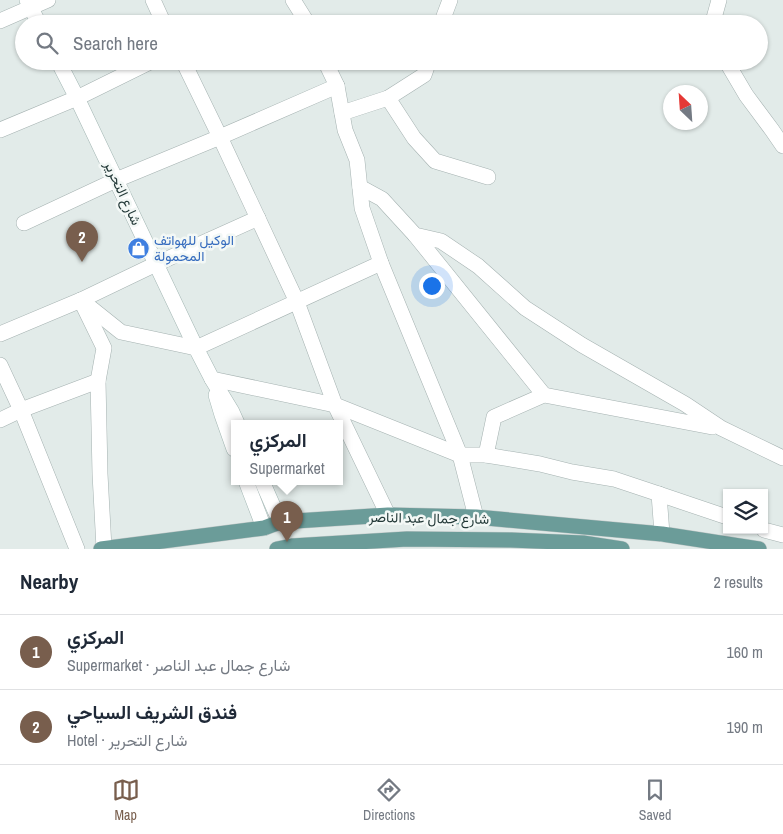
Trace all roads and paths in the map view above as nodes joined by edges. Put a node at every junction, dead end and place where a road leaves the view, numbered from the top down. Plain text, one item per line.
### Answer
1 (48, 0) edge
2 (153, 0) edge
3 (293, 0) edge
4 (450, 0) edge
5 (718, 0) edge
6 (29, 4) edge
7 (160, 15) edge
8 (302, 15) edge
9 (445, 15) edge
10 (715, 15) edge
11 (0, 21) edge
12 (63, 70) edge
13 (134, 70) edge
14 (187, 70) edge
15 (330, 70) edge
16 (426, 70) edge
17 (731, 70) edge
18 (336, 86) junction
19 (77, 98) junction
20 (388, 98) junction
21 (342, 113) junction
22 (0, 130) edge
23 (220, 137) junction
24 (783, 146) edge
25 (488, 177) dead end
26 (116, 180) junction
27 (360, 187) junction
28 (258, 218) junction
29 (24, 223) dead end
30 (415, 235) junction
31 (381, 263) junction
32 (156, 264) junction
33 (81, 300) junction
34 (297, 302) junction
35 (0, 334) edge
36 (196, 348) junction
37 (0, 365) edge
38 (212, 379) junction
39 (98, 381) junction
40 (544, 395) junction
41 (335, 405) junction
42 (20, 410) junction
43 (0, 420) edge
44 (236, 420) edge
45 (342, 420) edge
46 (343, 422) edge
47 (721, 428) junction
48 (231, 440) edge
49 (460, 455) junction
50 (486, 455) junction
51 (783, 458) edge
52 (248, 485) edge
53 (264, 485) edge
54 (659, 494) junction
55 (388, 515) junction
56 (723, 516) edge
57 (476, 517) junction
58 (280, 522) junction
59 (264, 528) junction
60 (768, 531) edge
61 (662, 534) junction
62 (783, 535) edge
63 (512, 544) edge
64 (584, 546) edge
65 (293, 548) edge
66 (77, 549) edge
67 (102, 549) edge
68 (277, 549) edge
69 (622, 549) edge
70 (758, 549) edge

1 - 6 street
2 - 7 street
3 - 8 street
4 - 9 street
5 - 10 street
6 - 11 street
12 - 19 street, شارع التحرير
13 - 19 street
14 - 23 street
15 - 18 street
16 - 20 street
17 - 24 street
18 - 21 street
18 - 23 street
19 - 22 street
19 - 26 street, شارع التحرير
20 - 21 street
20 - 25 street
21 - 27 street
23 - 26 street
23 - 28 street
26 - 29 street
26 - 32 street, شارع التحرير
27 - 30 street
27 - 31 street
28 - 32 street
28 - 34 street
30 - 40 street
30 - 47 street
31 - 34 street
31 - 49 street
32 - 33 street
32 - 36 street, شارع التحرير
33 - 35 street
33 - 36 street
33 - 39 street
34 - 36 street
34 - 41 street
36 - 38 street, شارع التحرير
37 - 42 street
38 - 41 street
38 - 44 street, شارع التحرير
38 - 48 street, شارع التحرير
39 - 42 street
39 - 67 street
40 - 47 street
40 - 50 street
41 - 45 street
41 - 49 street
42 - 43 street
42 - 66 street
46 - 55 street
47 - 51 street
49 - 50 street
49 - 57 street
50 - 54 street
52 - 59 street
53 - 58 street
54 - 56 street
54 - 61 street
55 - 57 main road, شارع جمال عبد الناصر
55 - 58 main road, شارع جمال عبد الناصر
57 - 61 main road, شارع جمال عبد الناصر
58 - 59 main road, شارع جمال عبد الناصر
59 - 67 main road, شارع جمال عبد الناصر
60 - 62 street
61 - 70 main road, شارع جمال عبد الناصر
63 - 64 main road, شارع جمال عبد الناصر
63 - 65 main road, شارع جمال عبد الناصر
64 - 69 main road, شارع جمال عبد الناصر
65 - 68 main road, شارع جمال عبد الناصر

